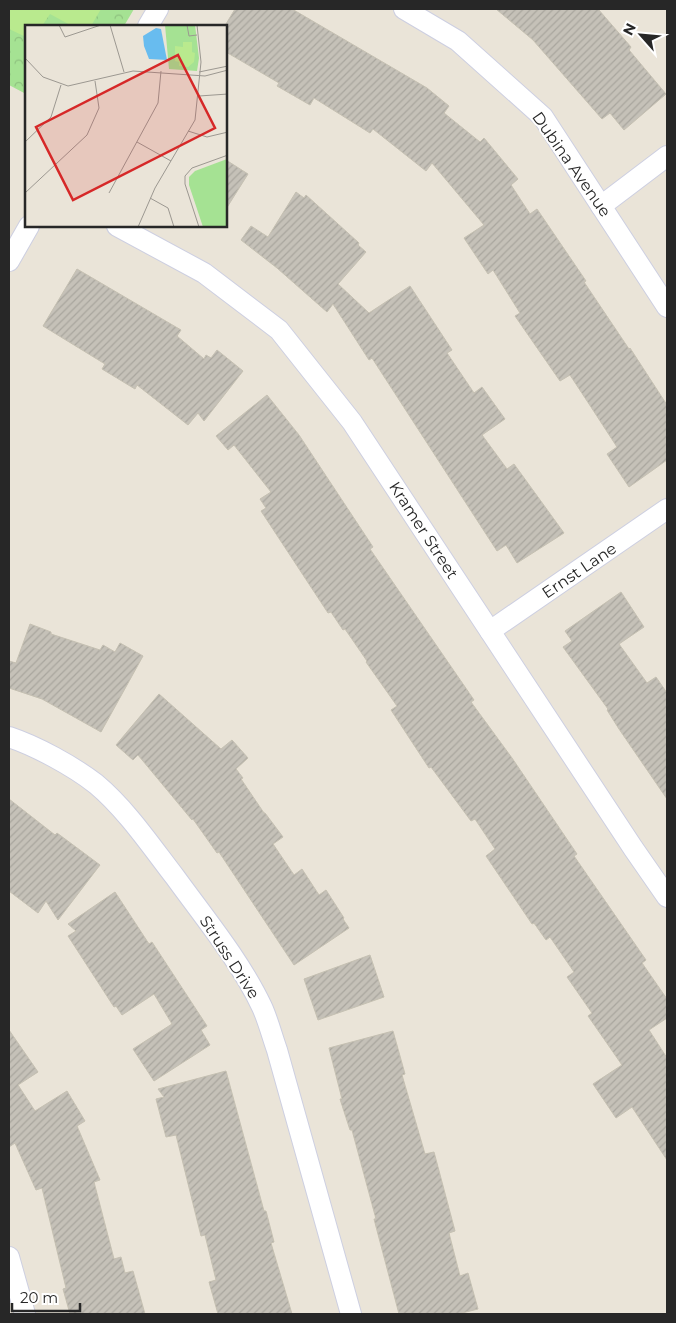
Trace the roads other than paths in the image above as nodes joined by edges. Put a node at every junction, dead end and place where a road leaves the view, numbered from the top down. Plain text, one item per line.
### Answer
1 (158, 9) edge
2 (404, 9) edge
3 (149, 25) edge
4 (667, 156) edge
5 (601, 206) junction
6 (29, 228) edge
7 (121, 228) edge
8 (9, 261) edge
9 (667, 307) edge
10 (667, 510) edge
11 (490, 631) junction
12 (9, 737) edge
13 (667, 897) edge
14 (9, 1257) edge
15 (25, 1314) edge
16 (351, 1314) edge

1 - 3 street
2 - 5 street, Dubina Avenue
4 - 5 street
5 - 9 street, Dubina Avenue
6 - 8 street
7 - 11 street, Kramer Street
10 - 11 street, Ernst Lane
11 - 13 street, Kramer Street
12 - 16 street, Struss Drive
14 - 15 street

